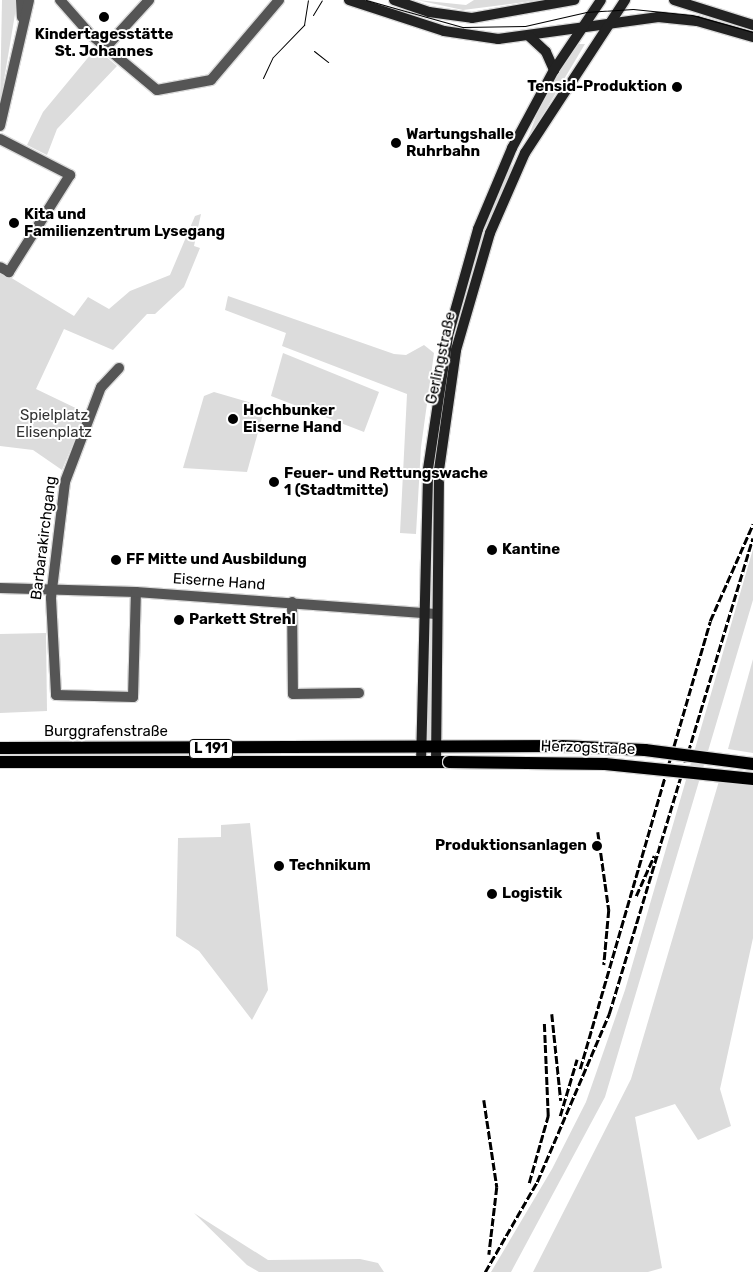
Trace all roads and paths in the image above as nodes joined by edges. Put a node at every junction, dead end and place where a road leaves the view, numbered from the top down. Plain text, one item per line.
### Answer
1 (21, 0) edge
2 (29, 0) edge
3 (60, 0) edge
4 (149, 0) edge
5 (279, 0) edge
6 (349, 0) edge
7 (394, 0) edge
8 (574, 0) edge
9 (601, 0) edge
10 (625, 0) edge
11 (674, 0) edge
12 (611, 22) junction
13 (753, 25) edge
14 (582, 27) junction
15 (24, 31) junction
16 (529, 36) junction
17 (753, 37) edge
18 (106, 47) junction
19 (554, 70) junction
20 (0, 126) edge
21 (0, 139) edge
22 (5, 269) edge
23 (119, 368) dead end
24 (0, 588) edge
25 (53, 588) junction
26 (136, 592) junction
27 (292, 602) junction
28 (422, 612) junction
29 (436, 614) junction
30 (359, 693) dead end
31 (436, 746) junction
32 (421, 747) junction
33 (0, 748) edge
34 (0, 762) edge
35 (421, 762) junction
36 (443, 762) junction
37 (753, 764) edge
38 (753, 779) edge

1 - 15 street
2 - 15 street
3 - 18 street
4 - 18 street
5 - 18 street
6 - 16 main road
7 - 8 main road
9 - 14 main road, Gerlingstraße
10 - 12 main road, Gerlingstraße
11 - 13 main road
12 - 14 main road
12 - 17 main road
12 - 29 main road, Gerlingstraße
14 - 16 main road
14 - 19 main road, Gerlingstraße
15 - 20 street
16 - 19 main road
19 - 28 main road, Gerlingstraße
21 - 22 street
23 - 25 street, Barbarakirchgang
24 - 25 street, Eiserne Hand
25 - 26 street, Eiserne Hand
25 - 26 street, Barbarakirchgang
26 - 27 street, Eiserne Hand
27 - 28 street, Eiserne Hand
27 - 30 street
28 - 29 street, Eiserne Hand
28 - 32 main road, Gerlingstraße
29 - 31 main road, Gerlingstraße
31 - 32 main road, Herzogstraße / L 191
31 - 36 main road, Gerlingstraße
31 - 37 main road, Herzogstraße, bridge
32 - 33 main road, Burggrafenstraße / L 191
32 - 35 main road, Gerlingstraße
34 - 35 main road, Burggrafenstraße / L 191
35 - 36 main road, Herzogstraße / L 191
36 - 38 main road, Herzogstraße, bridge

